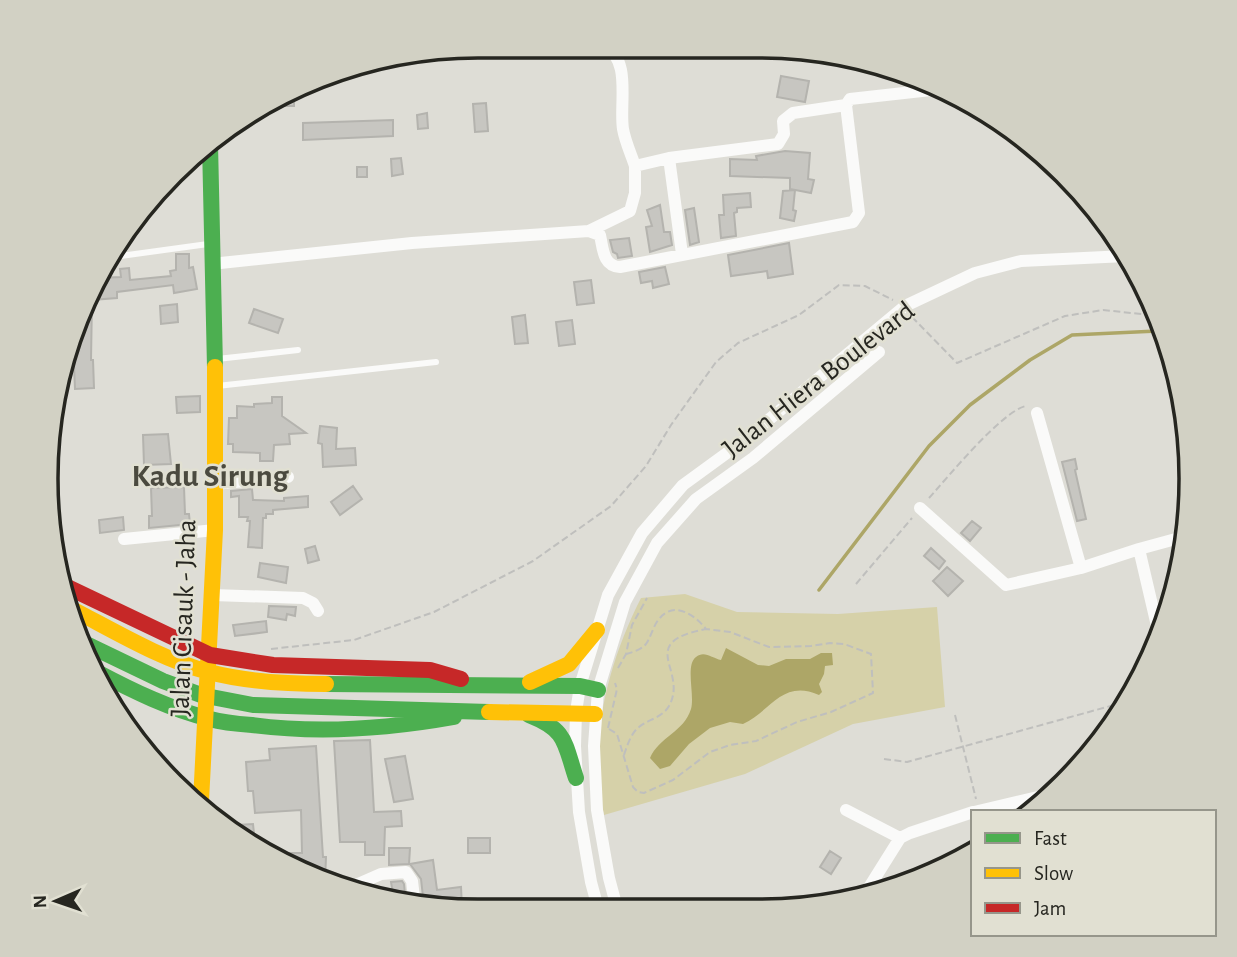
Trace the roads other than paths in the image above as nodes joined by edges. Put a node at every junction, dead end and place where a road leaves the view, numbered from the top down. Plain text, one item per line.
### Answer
1 (616, 58) edge
2 (922, 91) edge
3 (846, 106) junction
4 (210, 155) edge
5 (669, 158) junction
6 (635, 166) junction
7 (589, 231) junction
8 (211, 243) junction
9 (682, 254) junction
10 (122, 256) edge
11 (1116, 256) edge
12 (211, 264) junction
13 (298, 350) dead end
14 (878, 352) dead end
15 (215, 359) junction
16 (436, 362) dead end
17 (215, 387) junction
18 (1037, 413) road end
19 (742, 442) junction
20 (753, 457) junction
21 (288, 477) dead end
22 (215, 484) junction
23 (920, 508) road end
24 (215, 530) junction
25 (124, 539) dead end
26 (1175, 539) edge
27 (1139, 549) junction
28 (1081, 568) junction
29 (73, 590) edge
30 (213, 595) junction
31 (318, 611) dead end
32 (80, 613) edge
33 (1155, 619) edge
34 (150, 627) junction
35 (597, 630) junction
36 (93, 648) edge
37 (210, 655) junction
38 (273, 665) junction
39 (108, 679) edge
40 (485, 685) junction
41 (520, 686) junction
42 (580, 686) junction
43 (124, 688) junction
44 (598, 690) junction
45 (485, 710) junction
46 (518, 711) junction
47 (576, 712) junction
48 (595, 713) junction
49 (207, 719) junction
50 (267, 728) junction
51 (576, 778) junction
52 (201, 795) edge
53 (1032, 798) edge
54 (846, 810) dead end
55 (979, 810) edge
56 (971, 812) edge
57 (900, 838) junction
58 (362, 883) edge
59 (871, 884) edge
60 (414, 894) edge
61 (596, 899) edge
62 (615, 899) edge

1 - 6 street
2 - 3 street
3 - 5 street
3 - 9 street
4 - 8 main road, Jalan Cisauk - Jaha
5 - 6 street
5 - 9 street
6 - 7 street
7 - 9 street
7 - 12 street
8 - 10 lane
8 - 12 main road, Jalan Cisauk - Jaha
11 - 19 street, Jalan Hiera Boulevard
12 - 15 main road, Jalan Cisauk - Jaha
13 - 15 lane
14 - 20 street, Jalan Hiera Boulevard
15 - 17 main road, Jalan Cisauk - Jaha
16 - 17 lane
17 - 22 main road, Jalan Cisauk - Jaha
18 - 28 street
19 - 20 street
19 - 35 street, Jalan Hiera Boulevard
20 - 44 street, Jalan Hiera Boulevard
21 - 22 street
22 - 24 main road, Jalan Cisauk - Jaha
23 - 28 street
24 - 25 street
24 - 30 main road, Jalan Cisauk - Jaha
26 - 27 street
27 - 28 street
27 - 33 street
29 - 34 main road
30 - 31 street
30 - 37 main road, Jalan Cisauk - Jaha
32 - 40 main road
34 - 37 main road
34 - 43 main road
35 - 41 main road
35 - 42 street, Jalan Hiera Boulevard
36 - 45 main road
37 - 38 main road
37 - 49 main road, Jalan Cisauk - Jaha
38 - 40 main road
38 - 50 main road
39 - 43 main road
40 - 41 main road
41 - 42 main road
42 - 44 main road
42 - 47 street, Jalan Hiera Boulevard
43 - 49 main road
44 - 48 street, Jalan Hiera Boulevard
45 - 46 main road
45 - 50 main road
46 - 47 main road
46 - 51 main road
47 - 48 main road
47 - 51 street
48 - 62 street, Jalan Hiera Boulevard
49 - 50 main road
49 - 52 main road, Jalan Cisauk - Jaha
51 - 61 street
53 - 55 street
54 - 57 street
56 - 57 street
57 - 59 street
58 - 60 street

